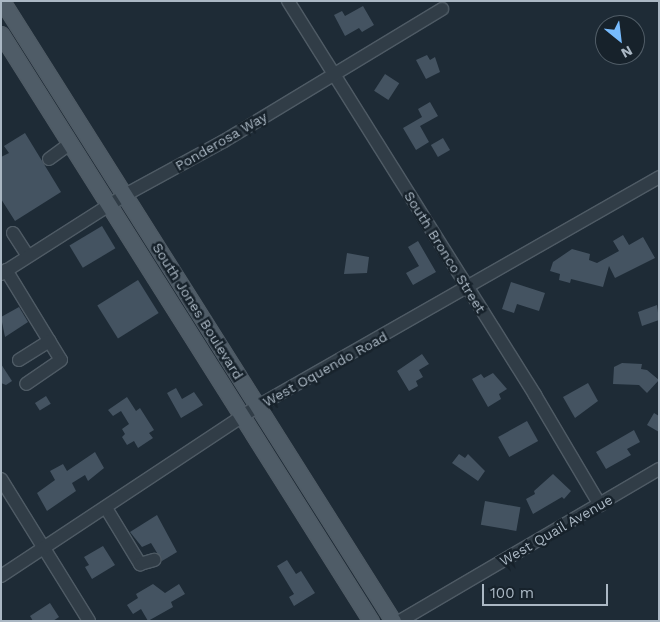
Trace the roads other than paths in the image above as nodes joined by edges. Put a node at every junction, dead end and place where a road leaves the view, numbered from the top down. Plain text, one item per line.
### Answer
1 (2, 1) edge
2 (288, 1) edge
3 (442, 9) dead end
4 (1, 34) edge
5 (334, 74) junction
6 (70, 144) junction
7 (49, 159) dead end
8 (659, 177) edge
9 (125, 195) junction
10 (109, 205) junction
11 (13, 233) dead end
12 (28, 256) junction
13 (4, 272) edge
14 (468, 288) junction
15 (50, 341) junction
16 (19, 360) dead end
17 (26, 384) dead end
18 (258, 406) junction
19 (242, 417) junction
20 (659, 469) edge
21 (1, 479) edge
22 (600, 505) junction
23 (106, 508) junction
24 (44, 548) junction
25 (154, 560) dead end
26 (1, 576) edge
27 (89, 621) edge
28 (371, 621) edge
29 (393, 621) edge
30 (400, 621) edge

1 - 9 main road, South Jones Boulevard
2 - 5 street, South Bronco Street
3 - 5 street, Ponderosa Way
4 - 6 main road, South Jones Boulevard
5 - 9 street, Ponderosa Way
5 - 14 street, South Bronco Street
6 - 7 street
6 - 10 main road, South Jones Boulevard
8 - 14 street, West Oquendo Road
9 - 10 street, Ponderosa Way
9 - 18 main road, South Jones Boulevard
10 - 12 street, Ponderosa Way
10 - 19 main road, South Jones Boulevard
11 - 12 street
12 - 13 street, Ponderosa Way
13 - 15 street
14 - 18 street, West Oquendo Road
14 - 22 street, South Bronco Street
15 - 16 street
15 - 17 street
18 - 19 street, West Oquendo Road
18 - 29 main road, South Jones Boulevard
19 - 23 street, West Oquendo Road
19 - 28 main road, South Jones Boulevard
20 - 22 street, West Quail Avenue
21 - 24 street
22 - 30 street, West Quail Avenue
23 - 24 street, West Oquendo Road
23 - 25 street
24 - 26 street, West Oquendo Road
24 - 27 street

